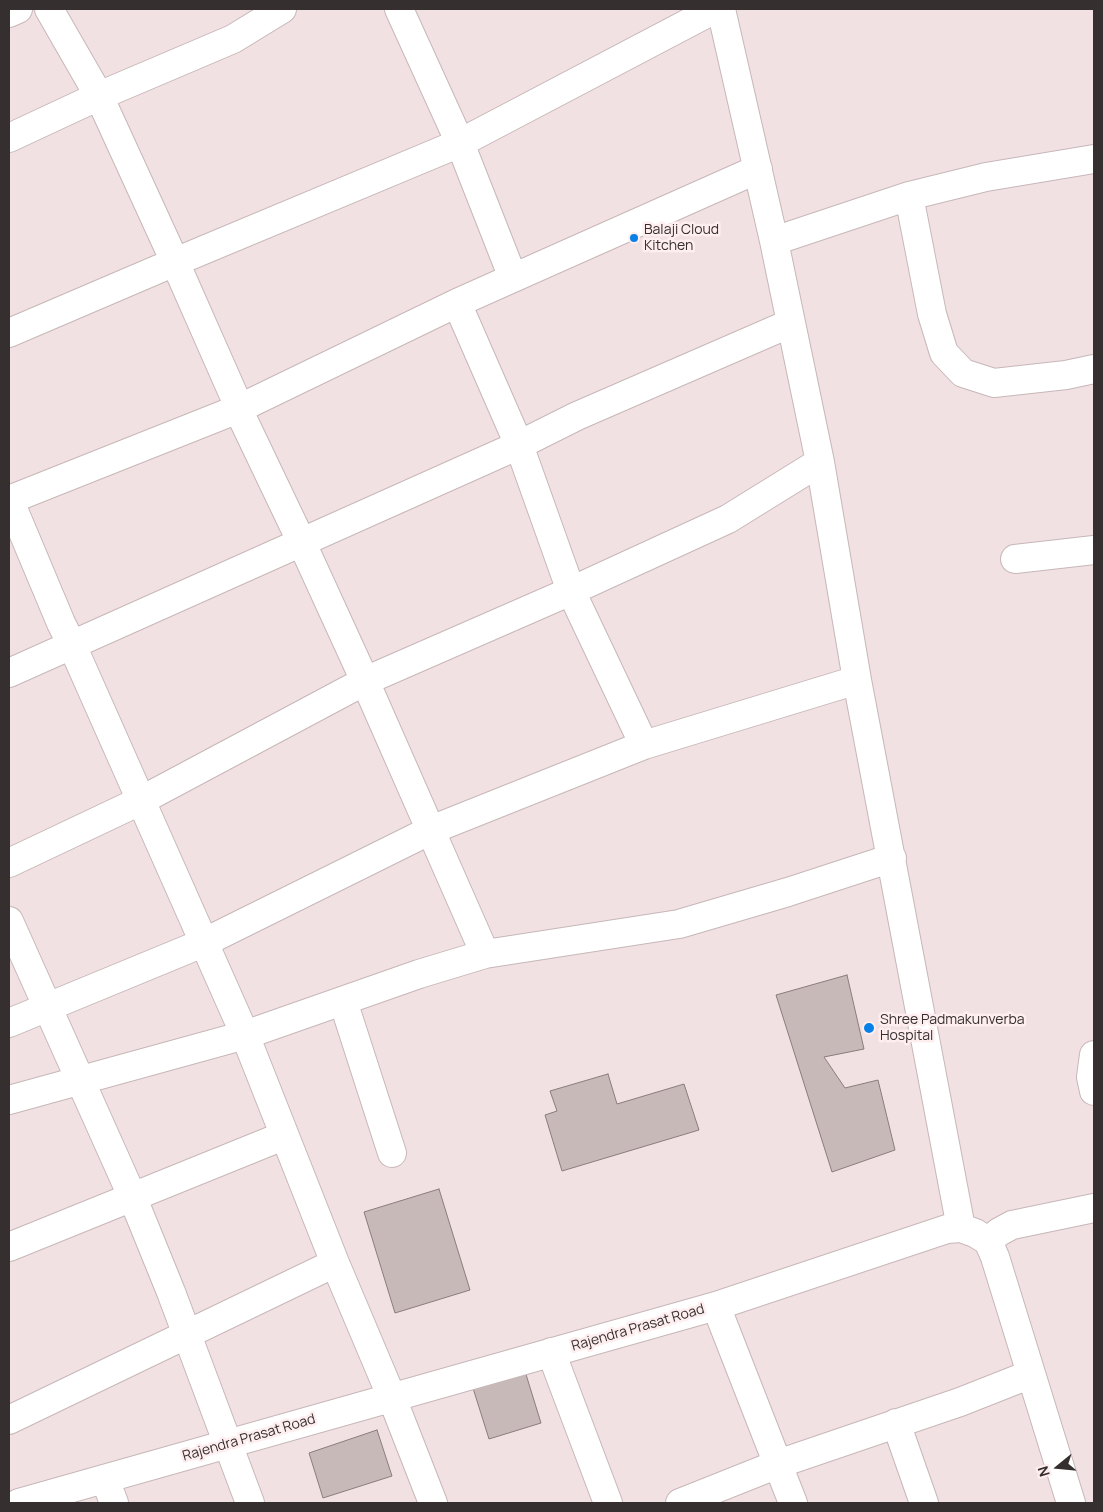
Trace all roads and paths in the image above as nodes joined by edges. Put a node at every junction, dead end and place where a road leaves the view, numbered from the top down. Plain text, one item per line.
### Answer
1 (18, 9) edge
2 (49, 9) edge
3 (282, 9) edge
4 (399, 9) edge
5 (715, 9) edge
6 (721, 9) edge
7 (9, 13) edge
8 (99, 96) junction
9 (9, 138) edge
10 (460, 144) junction
11 (1094, 160) edge
12 (758, 169) junction
13 (909, 196) junction
14 (774, 241) junction
15 (175, 262) junction
16 (513, 278) junction
17 (457, 303) junction
18 (791, 323) junction
19 (9, 333) edge
20 (1094, 369) edge
21 (238, 409) junction
22 (519, 445) junction
23 (820, 462) junction
24 (9, 500) edge
25 (301, 541) junction
26 (1094, 550) edge
27 (1015, 559) dead end
28 (571, 591) junction
29 (72, 645) junction
30 (9, 673) edge
31 (857, 680) junction
32 (365, 681) junction
33 (644, 745) junction
34 (140, 800) junction
35 (431, 830) junction
36 (892, 858) junction
37 (9, 863) edge
38 (9, 921) edge
39 (203, 944) junction
40 (485, 954) junction
41 (343, 1001) junction
42 (46, 1006) junction
43 (9, 1023) edge
44 (245, 1035) junction
45 (1094, 1055) edge
46 (80, 1080) junction
47 (1094, 1092) edge
48 (9, 1100) edge
49 (284, 1136) junction
50 (392, 1153) dead end
51 (132, 1196) junction
52 (1094, 1208) edge
53 (961, 1228) junction
54 (988, 1242) junction
55 (9, 1247) edge
56 (335, 1263) junction
57 (716, 1306) junction
58 (188, 1335) junction
59 (551, 1352) junction
60 (1031, 1374) junction
61 (392, 1398) junction
62 (9, 1420) edge
63 (896, 1423) junction
64 (227, 1444) junction
65 (778, 1464) junction
66 (110, 1491) edge
67 (19, 1503) edge
68 (250, 1503) edge
69 (433, 1503) edge
70 (608, 1503) edge
71 (680, 1503) edge
72 (792, 1503) edge
73 (924, 1503) edge
74 (1070, 1503) edge

1 - 7 street
2 - 8 street
3 - 8 street
4 - 10 street
5 - 10 street
6 - 12 street
8 - 9 street
8 - 15 street
10 - 15 street
10 - 16 street
11 - 13 street
12 - 14 street
12 - 16 street
13 - 14 street
13 - 20 street
14 - 18 street
15 - 19 street
15 - 21 street
16 - 17 street
17 - 21 street
17 - 22 street
18 - 22 street
18 - 23 street
21 - 24 street
21 - 25 street
22 - 25 street
22 - 28 street
23 - 28 street
23 - 31 street
24 - 29 street
25 - 29 street
25 - 32 street
26 - 27 street
28 - 32 street
28 - 33 street
29 - 30 street
29 - 34 street
31 - 33 street
31 - 36 street
32 - 34 street
32 - 35 street
33 - 35 street
34 - 37 street
34 - 39 street
35 - 39 street
35 - 40 street
36 - 40 street
36 - 53 street
38 - 42 street
39 - 42 street
39 - 44 street
40 - 41 street
41 - 44 street
41 - 50 street
42 - 43 street
42 - 46 street
44 - 46 street
44 - 49 street
45 - 47 street
46 - 48 street
46 - 51 street
49 - 51 street
49 - 56 street
51 - 55 street
51 - 58 street
52 - 54 street
53 - 54 street
53 - 57 street, Rajendra Prasat Road
54 - 60 street
56 - 58 street
56 - 61 street
57 - 59 street, Rajendra Prasat Road
57 - 65 street
58 - 62 street
58 - 64 street
59 - 61 street, Rajendra Prasat Road
59 - 70 street
60 - 63 street
60 - 74 street
61 - 64 street, Rajendra Prasat Road
61 - 69 street
63 - 65 street
63 - 73 street
64 - 66 street, Rajendra Prasat Road
64 - 68 street
65 - 71 street
65 - 72 street
66 - 67 street, Rajendra Prasat Road

